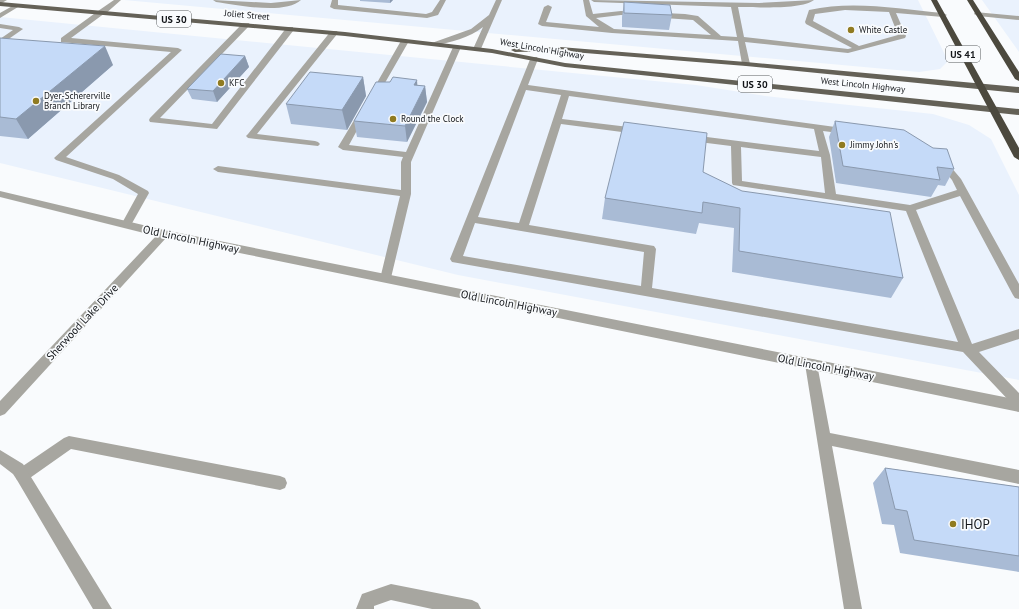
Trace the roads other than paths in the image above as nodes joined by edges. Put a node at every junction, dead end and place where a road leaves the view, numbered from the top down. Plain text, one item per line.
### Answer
1 (4, 0) edge
2 (118, 0) edge
3 (216, 0) edge
4 (298, 0) edge
5 (335, 0) edge
6 (443, 0) edge
7 (499, 0) edge
8 (586, 0) edge
9 (594, 0) edge
10 (811, 0) edge
11 (934, 0) edge
12 (970, 0) edge
13 (256, 2) edge
14 (686, 2) edge
15 (0, 3) edge
16 (734, 5) junction
17 (16, 6) junction
18 (548, 7) dead end
19 (892, 11) junction
20 (101, 13) junction
21 (978, 14) junction
22 (943, 15) junction
23 (0, 16) edge
24 (492, 16) junction
25 (590, 16) junction
26 (1018, 20) edge
27 (246, 25) junction
28 (0, 26) edge
29 (290, 29) junction
30 (612, 31) junction
31 (334, 33) junction
32 (719, 38) junction
33 (740, 39) junction
34 (405, 41) junction
35 (0, 43) edge
36 (433, 44) junction
37 (457, 47) junction
38 (477, 49) junction
39 (858, 49) junction
40 (492, 50) junction
41 (534, 59) junction
42 (746, 64) junction
43 (1019, 79) edge
44 (980, 86) junction
45 (523, 87) junction
46 (1019, 90) edge
47 (566, 93) junction
48 (993, 109) junction
49 (1019, 112) edge
50 (557, 121) junction
51 (818, 127) junction
52 (643, 132) edge
53 (857, 133) edge
54 (682, 137) edge
55 (315, 144) dead end
56 (736, 144) junction
57 (934, 153) edge
58 (409, 155) junction
59 (825, 155) junction
60 (1019, 157) edge
61 (218, 169) dead end
62 (963, 192) junction
63 (0, 194) edge
64 (406, 194) junction
65 (831, 197) junction
66 (910, 208) junction
67 (472, 219) junction
68 (126, 225) junction
69 (523, 227) junction
70 (164, 234) junction
71 (386, 279) junction
72 (646, 291) junction
73 (1019, 295) edge
74 (1019, 334) edge
75 (967, 348) junction
76 (811, 364) junction
77 (1019, 402) edge
78 (1019, 406) edge
79 (0, 410) edge
80 (824, 438) junction
81 (0, 456) edge
82 (22, 475) junction
83 (1019, 477) edge
84 (280, 483) dead end
85 (103, 609) edge
86 (365, 609) edge
87 (472, 609) edge
88 (853, 609) edge

1 - 15 street
2 - 20 street
3 - 13 street
4 - 13 street
5 - 6 street
7 - 24 street
8 - 25 street
9 - 14 street
10 - 16 street
11 - 22 highway, US 41
12 - 21 highway, US 41
14 - 16 street
15 - 17 main road, Joliet Street / US 30
16 - 33 street
17 - 20 main road, Joliet Street / US 30
17 - 23 street
18 - 30 street
19 - 22 street
19 - 39 street
19 - 39 street
20 - 27 main road, Joliet Street / US 30
20 - 68 street
21 - 26 street
21 - 43 highway, US 41
22 - 44 highway, US 41
24 - 36 street
24 - 38 street
25 - 30 street
25 - 32 street
27 - 29 main road, Joliet Street / US 30
27 - 29 street
28 - 35 street
29 - 31 main road, Joliet Street / US 30
30 - 32 street
31 - 34 main road, Joliet Street / US 30
31 - 55 street
32 - 33 street
33 - 39 street
33 - 42 street
34 - 36 main road, Joliet Street / US 30
34 - 58 street
36 - 37 main road, Joliet Street / US 30
37 - 38 main road, Joliet Street / US 30
37 - 58 street
38 - 40 main road, Joliet Street / US 30
40 - 41 main road, West Lincoln Highway / US 30
40 - 42 main road, West Lincoln Highway / US 30
41 - 45 street
41 - 48 main road, West Lincoln Highway / US 30
42 - 44 main road, West Lincoln Highway / US 30
44 - 46 main road, West Lincoln Highway / US 30
44 - 48 highway, US 41
45 - 47 street
45 - 67 street
47 - 50 street
47 - 51 street
48 - 49 main road, West Lincoln Highway / US 30
48 - 60 highway, US 41
50 - 52 street
50 - 69 street
51 - 53 street
51 - 59 street
54 - 56 street
56 - 59 street
56 - 65 street
57 - 62 street
58 - 64 street
59 - 65 street
61 - 64 street
62 - 66 street
62 - 73 street
63 - 68 street, Old Lincoln Highway
64 - 71 street
65 - 66 street
66 - 75 street
67 - 69 street
67 - 72 street
68 - 70 street, Old Lincoln Highway
69 - 72 street
70 - 71 street, Old Lincoln Highway
70 - 79 street, Sherwood Lake Drive
71 - 76 street, Old Lincoln Highway
72 - 75 street
74 - 75 street
75 - 77 street
76 - 78 street, Old Lincoln Highway
76 - 80 street
80 - 83 street
80 - 88 street
81 - 82 street
82 - 84 street
82 - 85 street
86 - 87 street

